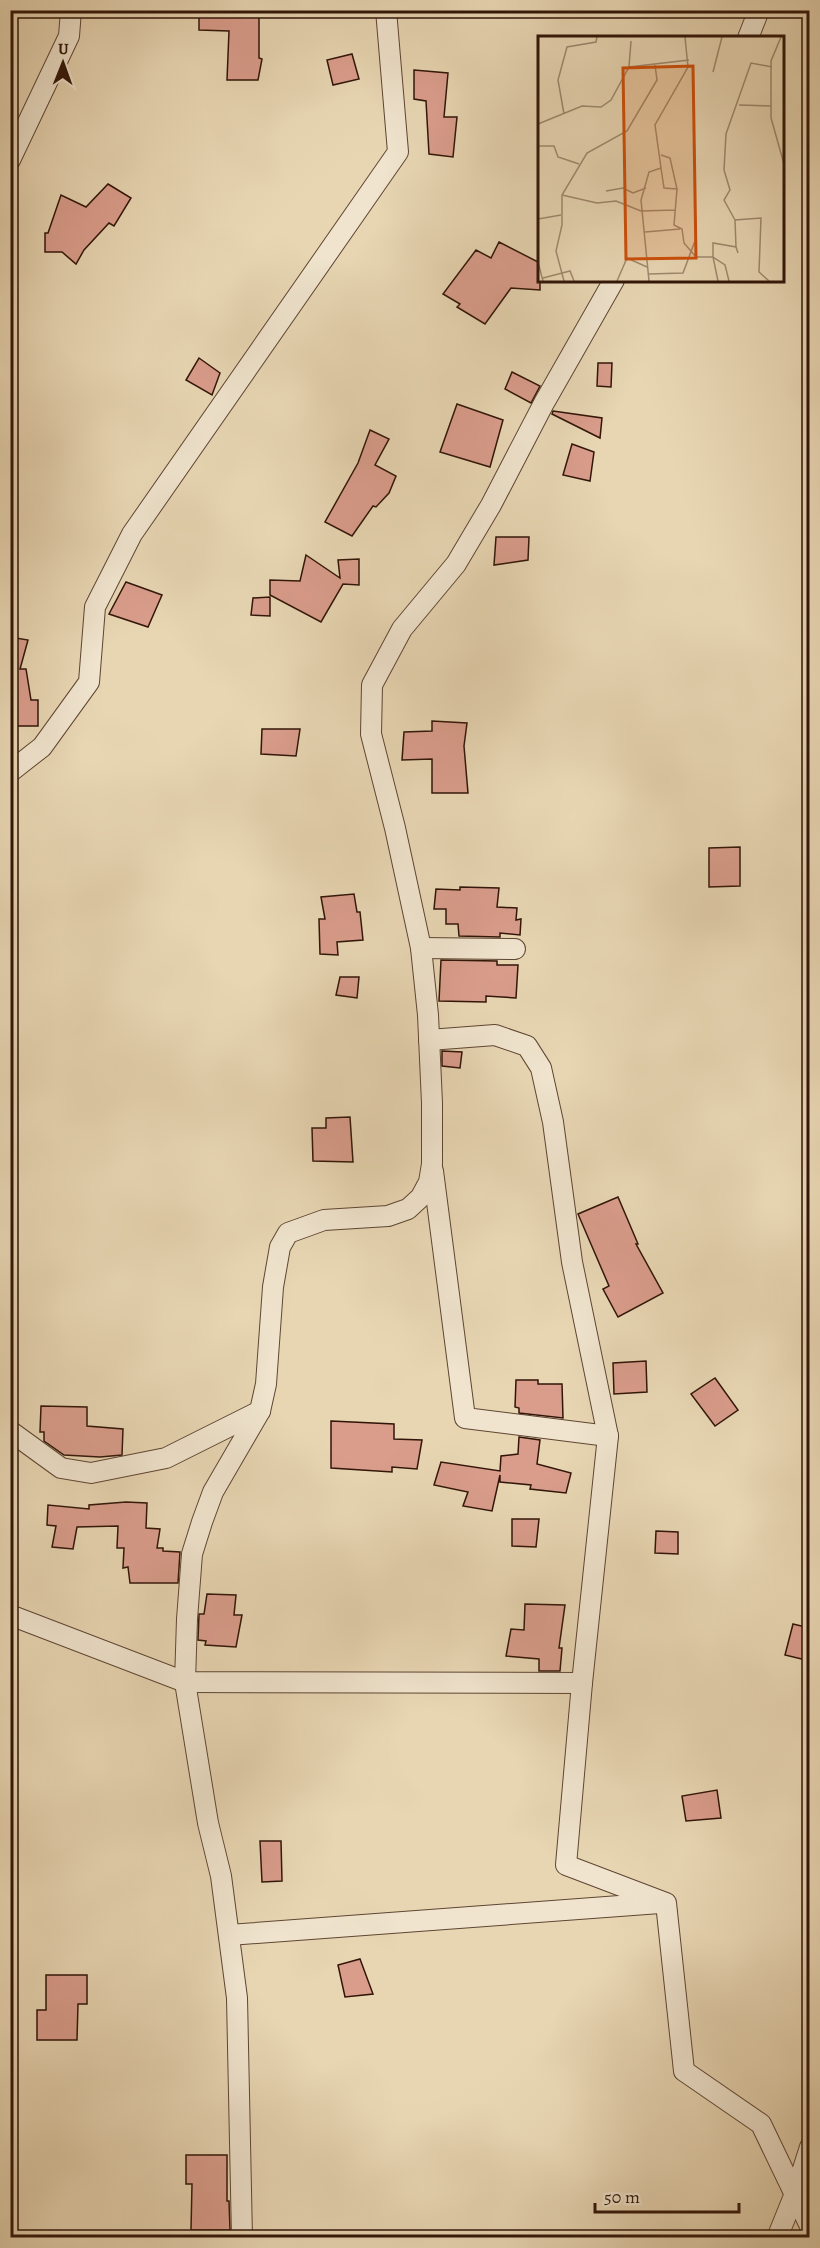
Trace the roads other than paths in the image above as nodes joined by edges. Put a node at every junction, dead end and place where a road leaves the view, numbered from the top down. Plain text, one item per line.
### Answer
1 (71, 10) edge
2 (386, 10) edge
3 (759, 10) edge
4 (749, 36) edge
5 (10, 160) edge
6 (614, 282) edge
7 (10, 772) edge
8 (421, 948) junction
9 (515, 949) dead end
10 (429, 1040) junction
11 (432, 1164) junction
12 (260, 1411) junction
13 (10, 1431) edge
14 (608, 1436) junction
15 (10, 1615) edge
16 (185, 1682) junction
17 (582, 1683) junction
18 (666, 1903) junction
19 (228, 1935) junction
20 (810, 2146) edge
21 (795, 2195) junction
22 (810, 2226) edge
23 (242, 2238) edge
24 (777, 2238) edge

1 - 5 street
2 - 7 street
3 - 4 street
6 - 8 street
8 - 9 street
8 - 10 street
10 - 11 street
10 - 14 street
11 - 12 street
11 - 14 street
12 - 13 street
12 - 16 street
14 - 17 street
15 - 16 street
16 - 17 street
16 - 19 street
17 - 18 street
18 - 19 street
18 - 21 street
19 - 23 street
20 - 21 street
21 - 22 street
21 - 24 street

